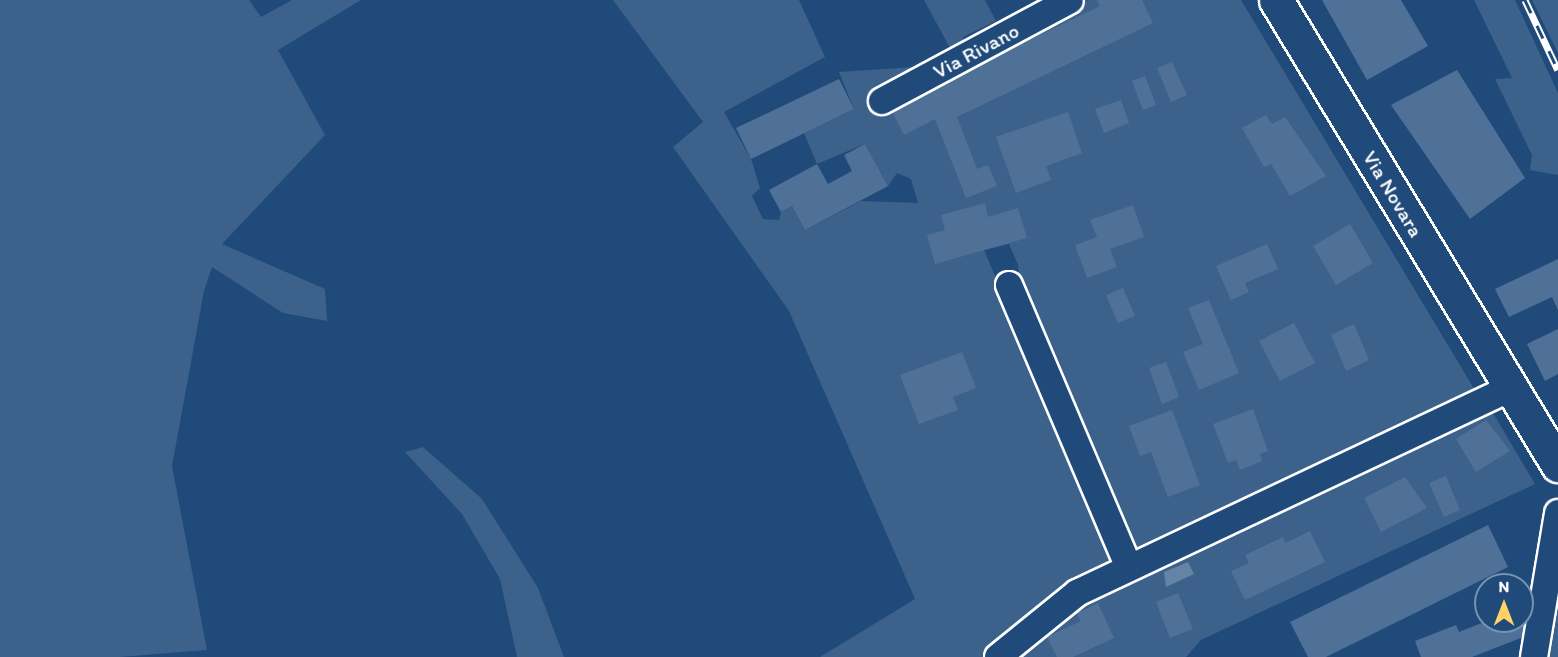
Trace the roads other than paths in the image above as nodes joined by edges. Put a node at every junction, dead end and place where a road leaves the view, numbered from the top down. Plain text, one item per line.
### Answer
1 (1070, 0) edge
2 (1276, 0) edge
3 (882, 101) dead end
4 (1010, 285) dead end
5 (1510, 388) junction
6 (1558, 465) edge
7 (1558, 513) edge
8 (1128, 568) junction
9 (998, 657) edge
10 (1534, 657) edge

1 - 3 street, Via Rivano
2 - 5 main road, Via Novara
4 - 8 street
5 - 6 main road, Via Novara
5 - 8 street
7 - 10 street
8 - 9 street

